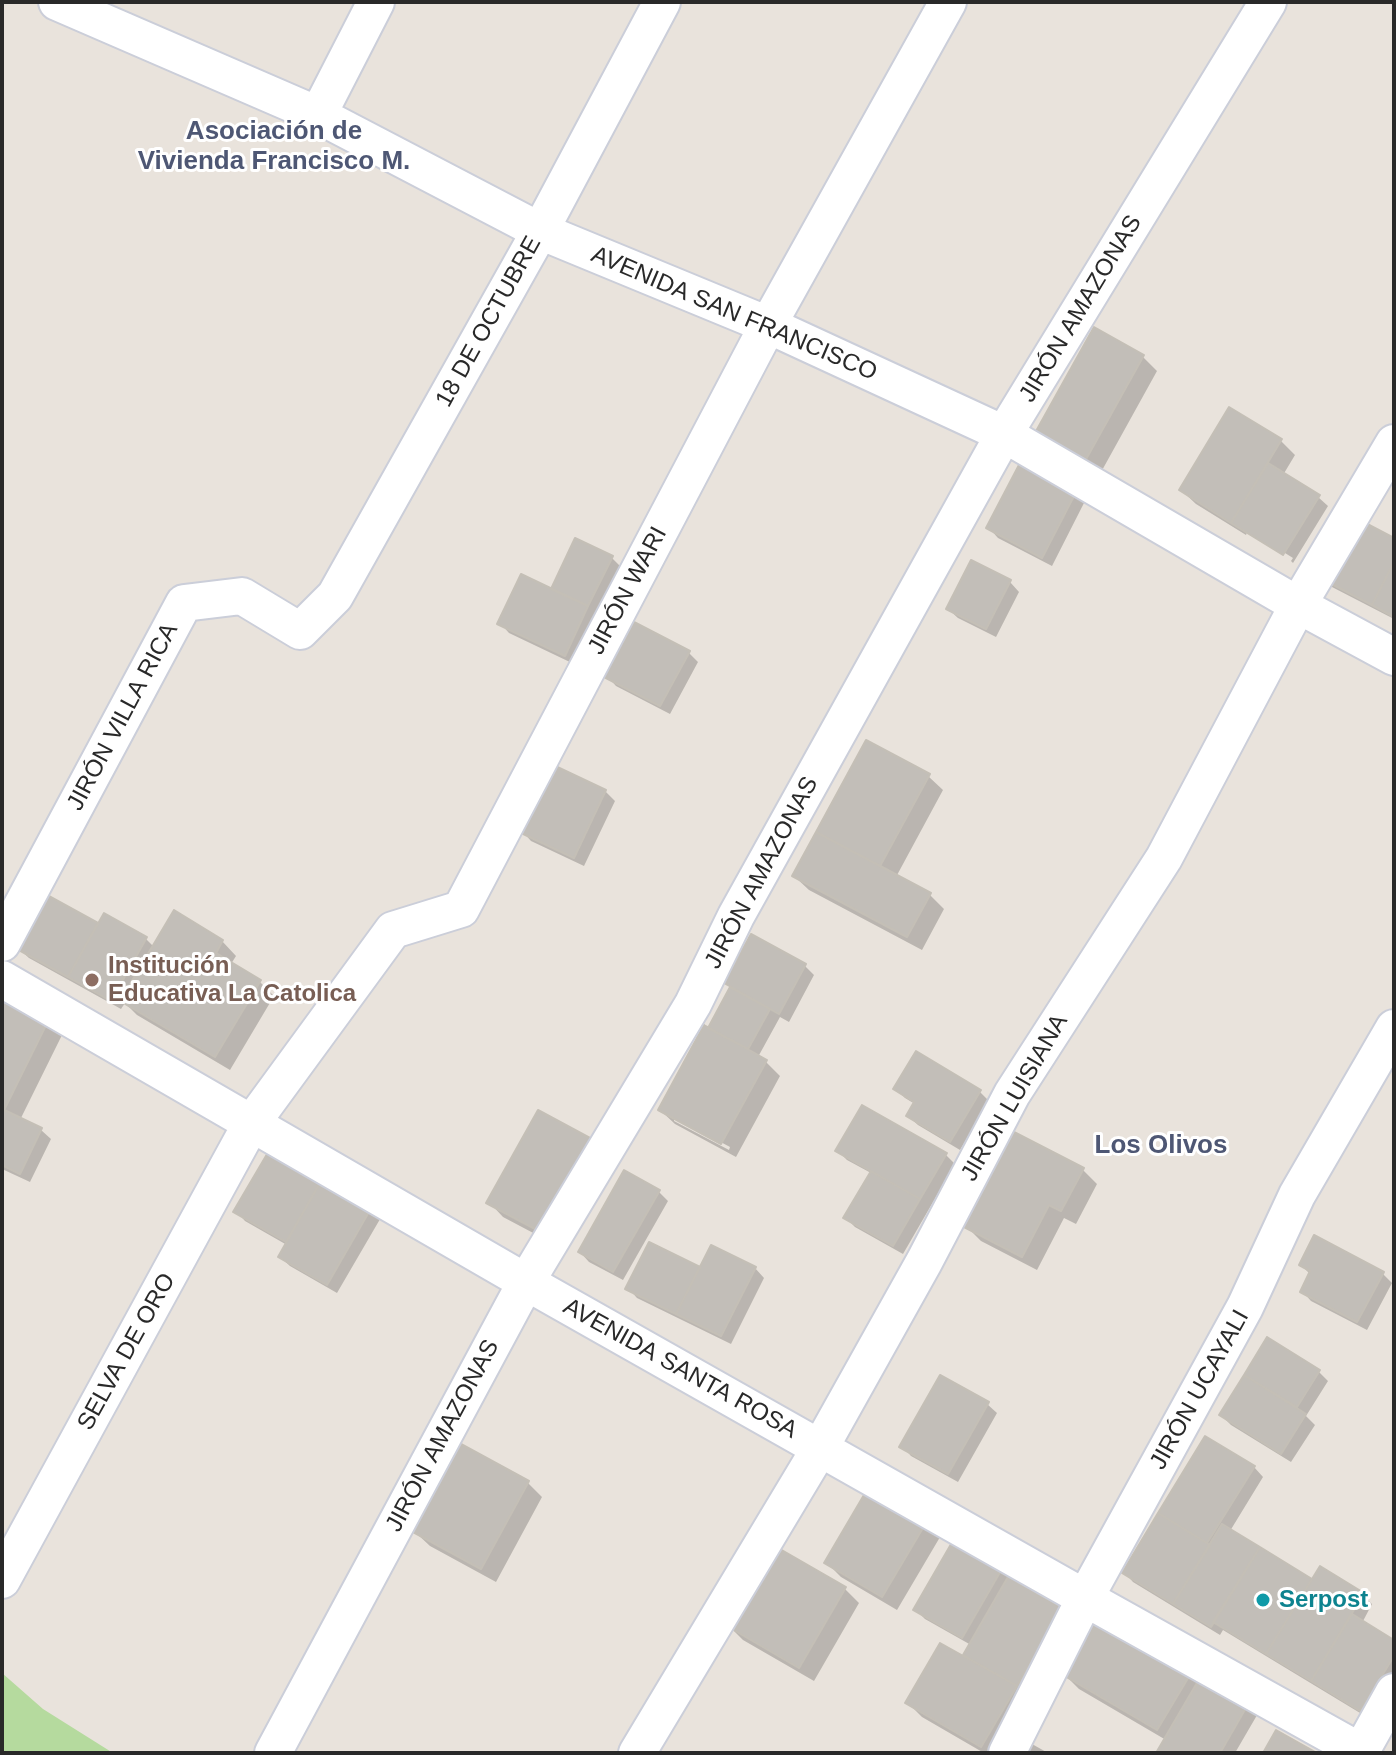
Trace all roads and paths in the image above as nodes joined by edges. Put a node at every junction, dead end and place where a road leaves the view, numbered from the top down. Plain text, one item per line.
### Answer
1 (57, 2) edge
2 (376, 2) edge
3 (662, 2) edge
4 (948, 2) edge
5 (1268, 2) edge
6 (318, 115) junction
7 (540, 231) junction
8 (768, 325) junction
9 (1004, 434) junction
10 (1394, 443) edge
11 (1298, 605) junction
12 (300, 631) joint
13 (1394, 657) edge
14 (2, 943) edge
15 (2, 979) edge
16 (1394, 1028) edge
17 (251, 1124) junction
18 (526, 1282) junction
19 (820, 1448) junction
20 (2, 1580) edge
21 (1085, 1598) junction
22 (1394, 1692) edge
23 (273, 1753) edge
24 (637, 1753) edge
25 (1007, 1753) edge
26 (1361, 1753) edge

1 - 6 street, AVENIDA SAN FRANCISCO
2 - 6 street
3 - 7 street, 18 DE OCTUBRE
4 - 8 street, JIRÓN WARI
5 - 9 street, JIRÓN AMAZONAS
6 - 7 street, AVENIDA SAN FRANCISCO
7 - 8 street, AVENIDA SAN FRANCISCO
7 - 12 street, 18 DE OCTUBRE
8 - 9 street, AVENIDA SAN FRANCISCO
8 - 17 street, JIRÓN WARI
9 - 11 street, AVENIDA SAN FRANCISCO
9 - 18 street, JIRÓN AMAZONAS
10 - 11 street, JIRÓN LUISIANA
11 - 13 street, AVENIDA SAN FRANCISCO
11 - 19 street, JIRÓN LUISIANA
12 - 14 street, JIRÓN VILLA RICA
15 - 17 street, AVENIDA SANTA ROSA
16 - 21 street, JIRÓN UCAYALI
17 - 18 street, AVENIDA SANTA ROSA
17 - 20 street, SELVA DE ORO
18 - 19 street, AVENIDA SANTA ROSA
18 - 23 street, JIRÓN AMAZONAS
19 - 21 street, AVENIDA SANTA ROSA
19 - 24 street, JIRÓN LUISIANA
21 - 25 street, JIRÓN UCAYALI
21 - 26 street, AVENIDA SANTA ROSA
22 - 26 street

